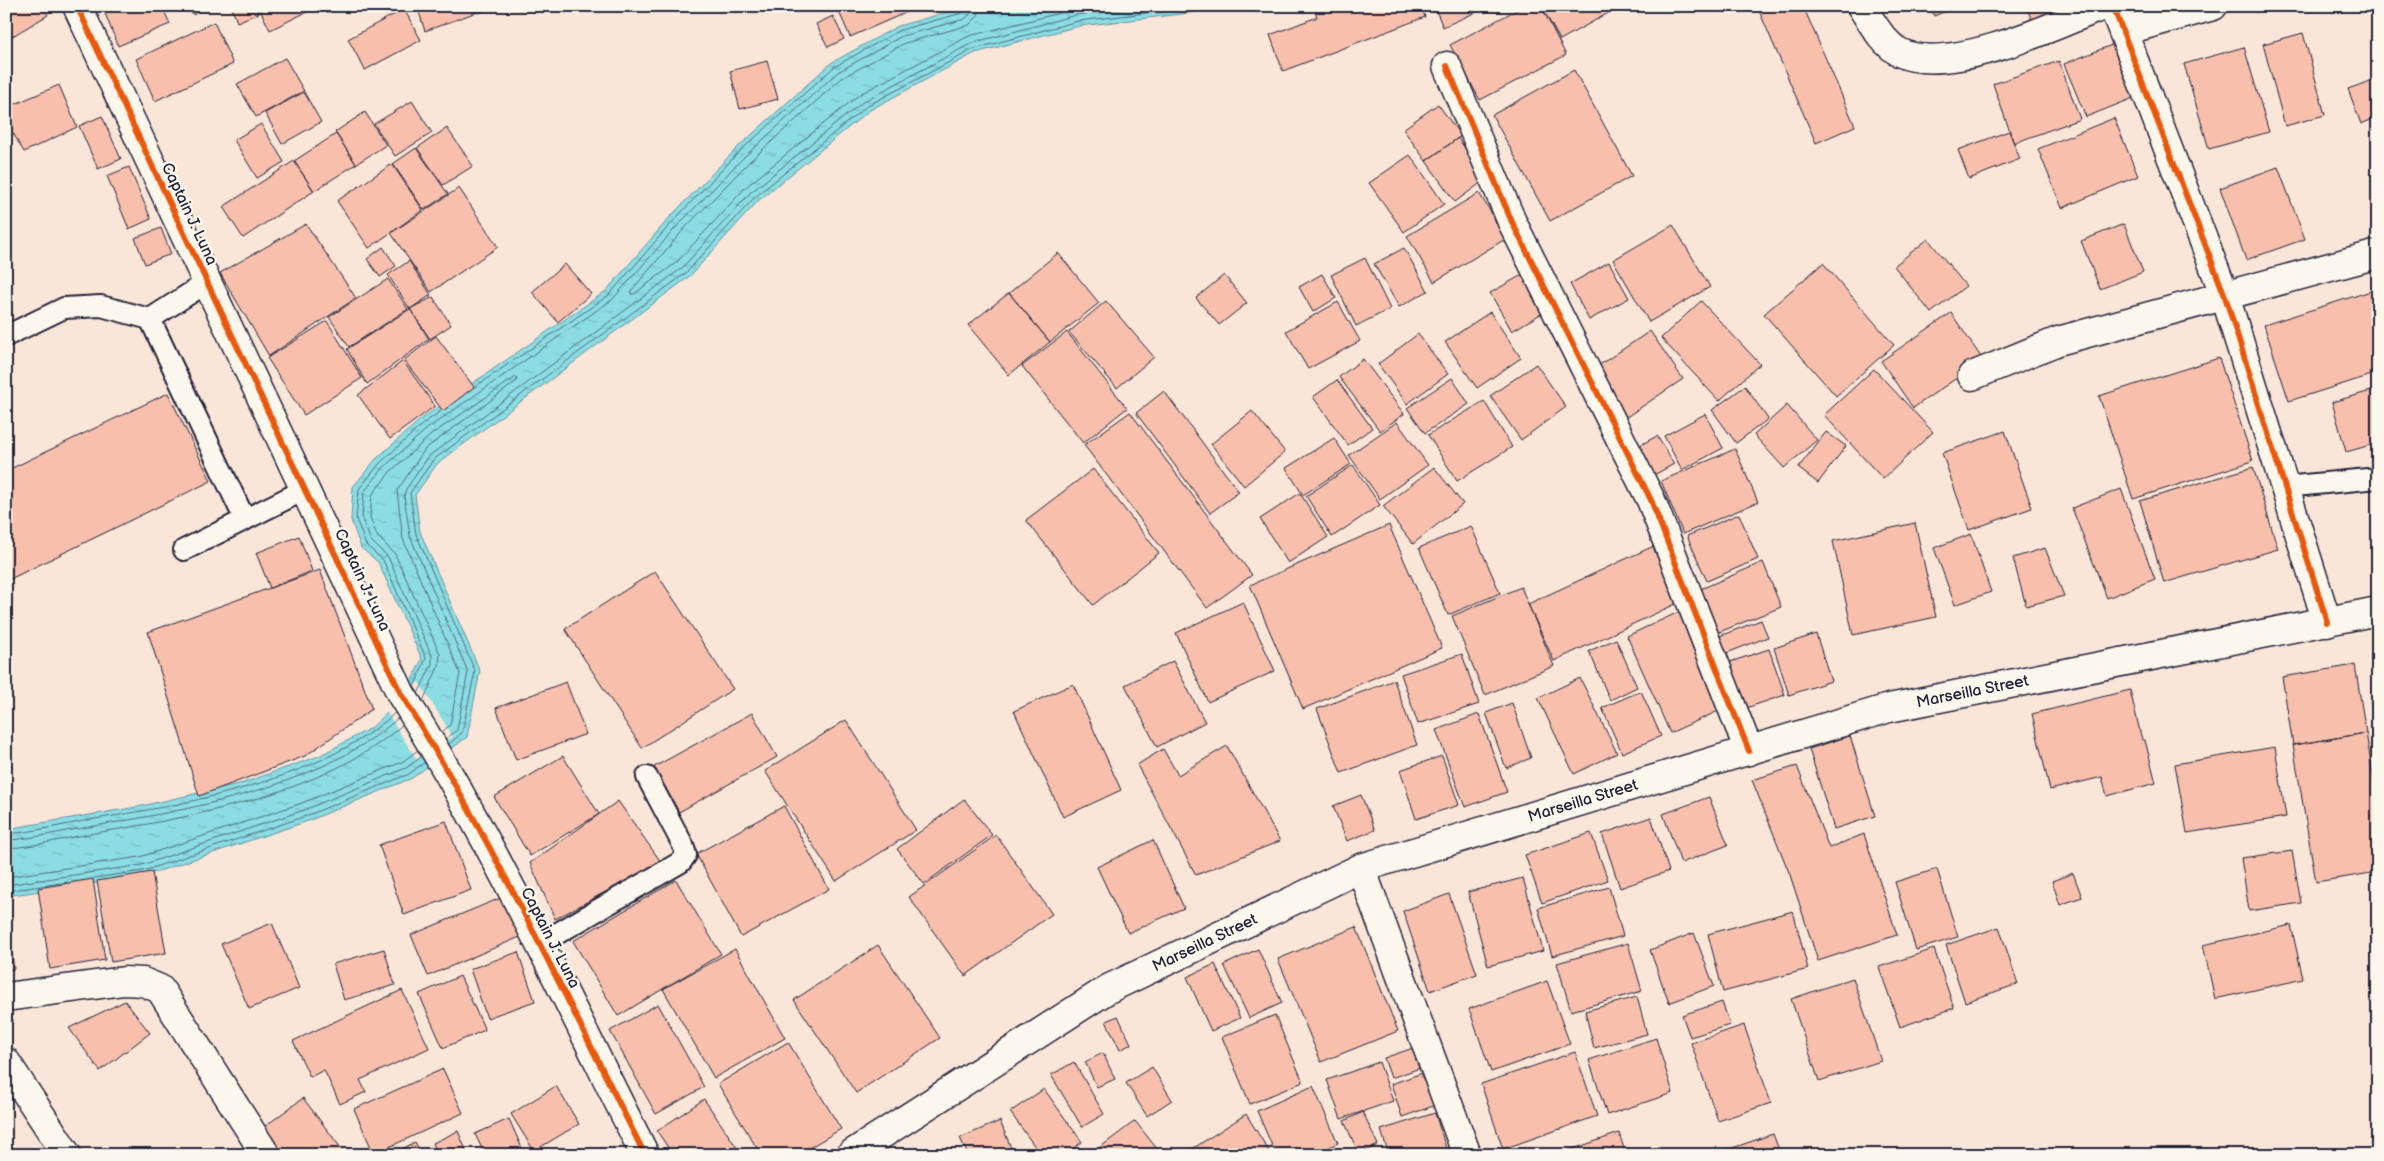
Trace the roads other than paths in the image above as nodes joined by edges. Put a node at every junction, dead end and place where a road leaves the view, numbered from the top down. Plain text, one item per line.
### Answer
1 (77, 6) edge
2 (1861, 6) edge
3 (2102, 6) edge
4 (2113, 6) edge
5 (2213, 6) edge
6 (2123, 31) junction
7 (1447, 66) dead end
8 (2378, 254) edge
9 (206, 283) junction
10 (2225, 296) junction
11 (150, 318) junction
12 (6, 336) edge
13 (1972, 376) dead end
14 (2378, 478) edge
15 (2284, 487) junction
16 (304, 490) junction
17 (245, 520) junction
18 (184, 550) dead end
19 (2378, 610) edge
20 (2327, 622) junction
21 (1749, 751) junction
22 (647, 777) dead end
23 (1361, 868) junction
24 (539, 944) junction
25 (6, 996) edge
26 (6, 1062) edge
27 (67, 1155) edge
28 (266, 1155) edge
29 (645, 1155) edge
30 (850, 1155) edge
31 (1467, 1155) edge

1 - 9 street, Captain J. Luna
2 - 3 street
4 - 6 street
5 - 6 street
6 - 10 street
7 - 21 street
8 - 10 street
9 - 11 lane
9 - 16 street, Captain J. Luna
10 - 13 street
10 - 15 street
11 - 12 lane
11 - 17 lane
14 - 15 lane
15 - 20 street
16 - 17 lane
16 - 24 street, Captain J. Luna
17 - 18 lane
19 - 20 street, Marseilla Street
20 - 21 street, Marseilla Street
21 - 23 street, Marseilla Street
22 - 24 lane
23 - 30 street, Marseilla Street
23 - 31 street
24 - 29 street, Captain J. Luna
25 - 28 street
26 - 27 street

